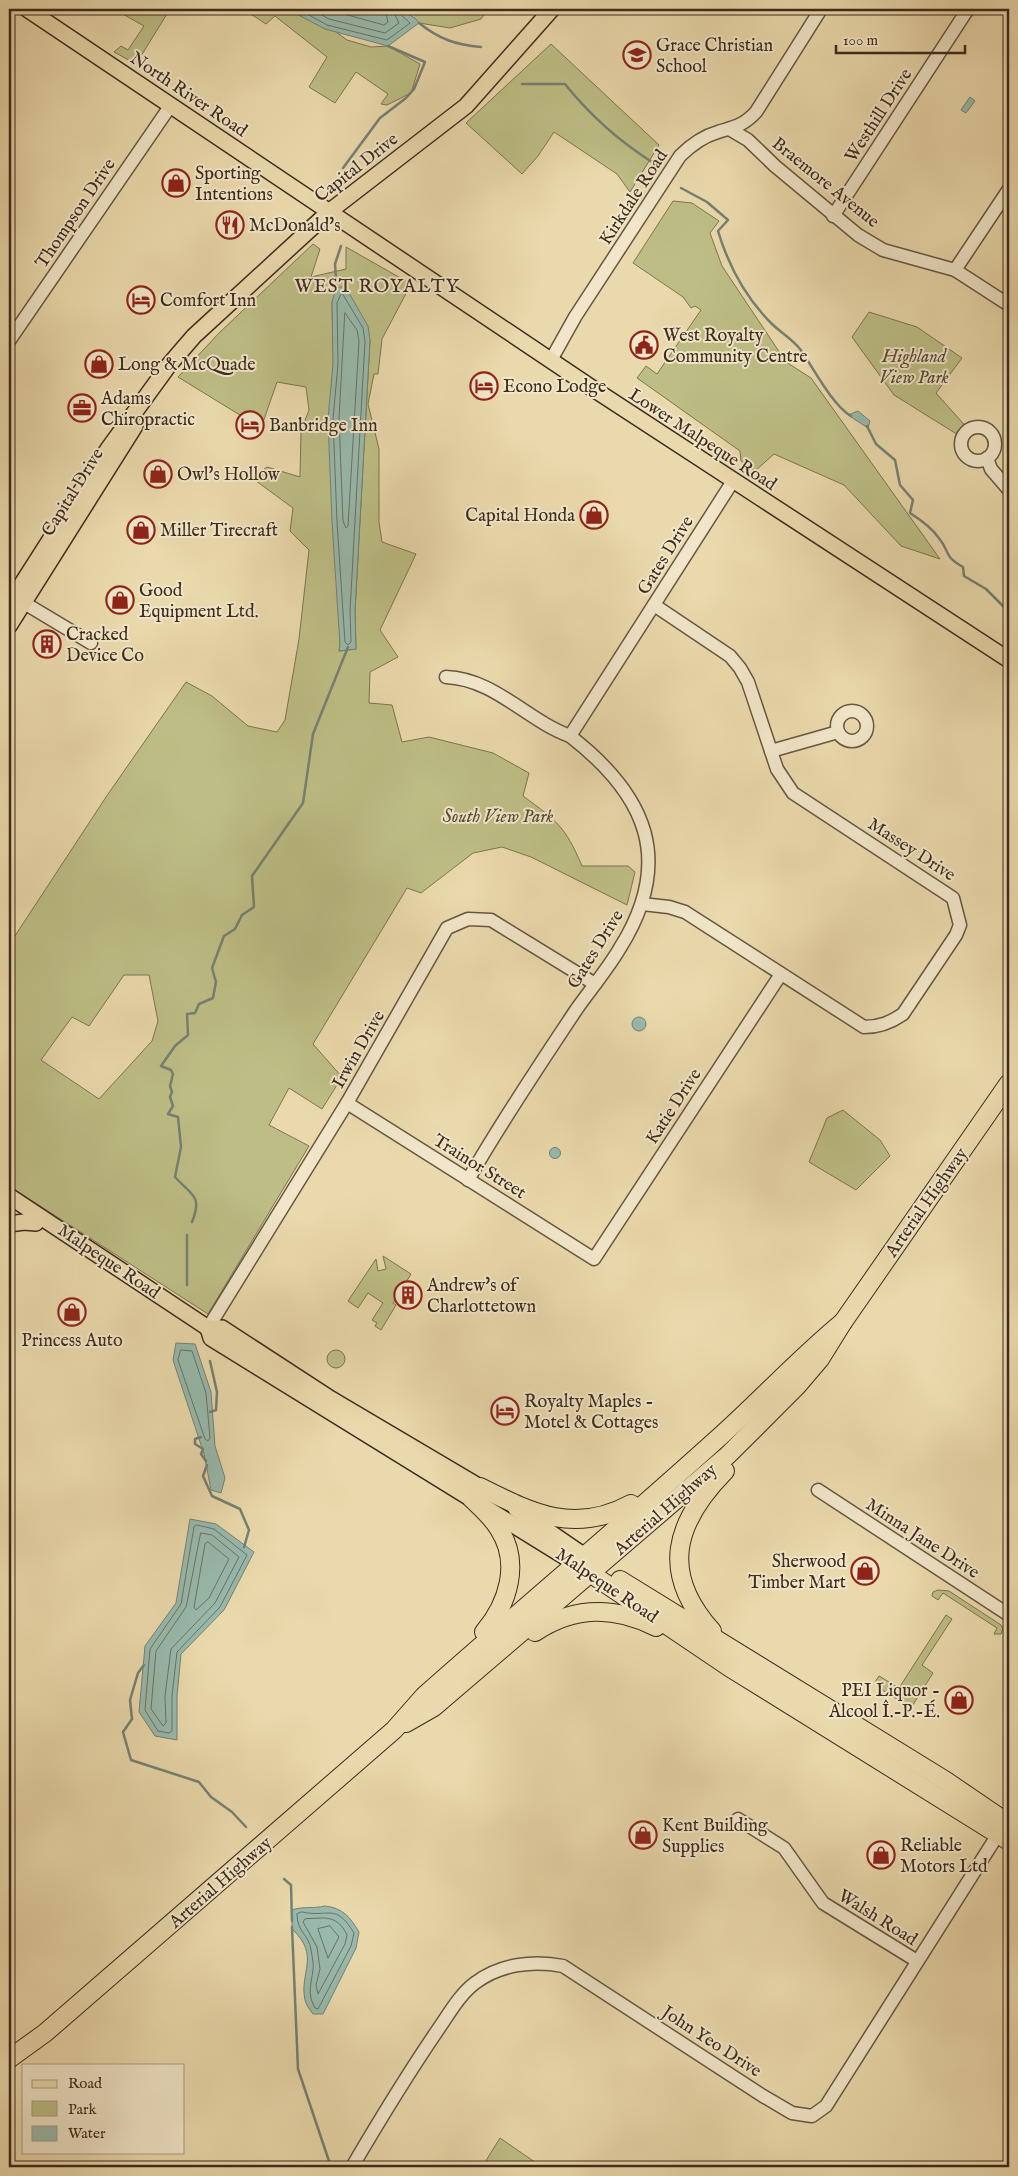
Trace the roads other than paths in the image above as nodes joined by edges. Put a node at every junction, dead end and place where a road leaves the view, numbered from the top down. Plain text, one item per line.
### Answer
1 (28, 9) edge
2 (552, 9) edge
3 (822, 9) edge
4 (968, 9) edge
5 (171, 105) junction
6 (731, 130) junction
7 (1009, 189) edge
8 (330, 211) junction
9 (833, 216) junction
10 (955, 270) junction
11 (1009, 305) edge
12 (9, 341) edge
13 (551, 360) junction
14 (987, 458) dead end
15 (733, 481) junction
16 (1009, 490) edge
17 (14, 599) edge
18 (654, 605) junction
19 (9, 626) edge
20 (91, 643) dead end
21 (1009, 660) edge
22 (446, 677) dead end
23 (838, 732) dead end
24 (570, 736) junction
25 (771, 751) junction
26 (642, 904) junction
27 (781, 974) junction
28 (595, 984) junction
29 (1009, 1083) edge
30 (347, 1103) junction
31 (468, 1180) junction
32 (9, 1196) edge
33 (9, 1207) edge
34 (36, 1223) junction
35 (9, 1224) edge
36 (100, 1255) junction
37 (594, 1259) joint
38 (843, 1322) junction
39 (208, 1328) junction
40 (797, 1386) junction
41 (774, 1387) junction
42 (818, 1490) dead end
43 (475, 1492) junction
44 (579, 1559) junction
45 (594, 1570) junction
46 (1009, 1615) edge
47 (724, 1644) junction
48 (705, 1651) junction
49 (486, 1664) junction
50 (424, 1696) junction
51 (394, 1730) junction
52 (738, 1819) dead end
53 (1006, 1827) edge
54 (917, 1961) junction
55 (45, 2033) junction
56 (9, 2059) edge
57 (9, 2071) edge
58 (352, 2167) edge

1 - 5 main road, North River Road
2 - 8 main road, Capital Drive
3 - 6 street, Kirkdale Road
4 - 9 street, Westhill Drive
5 - 8 main road, North River Road
5 - 12 street, Thompson Drive
6 - 9 street, Braemore Avenue
6 - 13 street, Kirkdale Road
7 - 10 street
8 - 13 main road, Lower Malpeque Road
8 - 17 main road, Capital Drive
9 - 10 street, Braemore Avenue
10 - 11 street, Braemore Avenue
13 - 15 main road, Lower Malpeque Road
14 - 16 street
15 - 18 street, Gates Drive
15 - 21 main road, Lower Malpeque Road
17 - 19 main road, Capital Drive
17 - 20 street
18 - 24 street, Gates Drive
18 - 25 street, Massey Drive
22 - 24 street
23 - 25 street
24 - 26 street, Gates Drive
25 - 27 street, Massey Drive
26 - 27 street, Massey Drive
26 - 28 street, Gates Drive
27 - 37 street, Katie Drive
28 - 30 street, Irwin Drive
28 - 31 street, Gates Drive
29 - 38 highway, Arterial Highway
30 - 31 street, Trainor Street
30 - 39 street, Irwin Drive
31 - 37 street, Trainor Street
32 - 36 main road, Malpeque Road
33 - 34 main road
34 - 35 main road
34 - 36 main road
36 - 39 main road, Malpeque Road
38 - 40 highway, Arterial Highway
38 - 41 highway, Arterial Highway
39 - 43 main road, Malpeque Road
40 - 45 highway, Arterial Highway
40 - 47 highway
41 - 43 highway
41 - 44 highway, Arterial Highway
42 - 46 street, Minna Jane Drive
43 - 44 main road, Malpeque Road
43 - 50 highway
44 - 45 highway, Malpeque Road
44 - 50 highway, Arterial Highway
45 - 47 highway, Malpeque Road
45 - 48 highway, Malpeque Road
45 - 49 highway, Arterial Highway
47 - 53 highway, Malpeque Road
48 - 49 highway
48 - 53 highway, Malpeque Road
49 - 51 highway, Arterial Highway
50 - 51 highway, Arterial Highway
51 - 55 highway, Arterial Highway
52 - 54 street, Walsh Road
53 - 54 street, John Yeo Drive
54 - 58 street, John Yeo Drive
55 - 56 highway, Arterial Highway
55 - 57 highway, Arterial Highway

